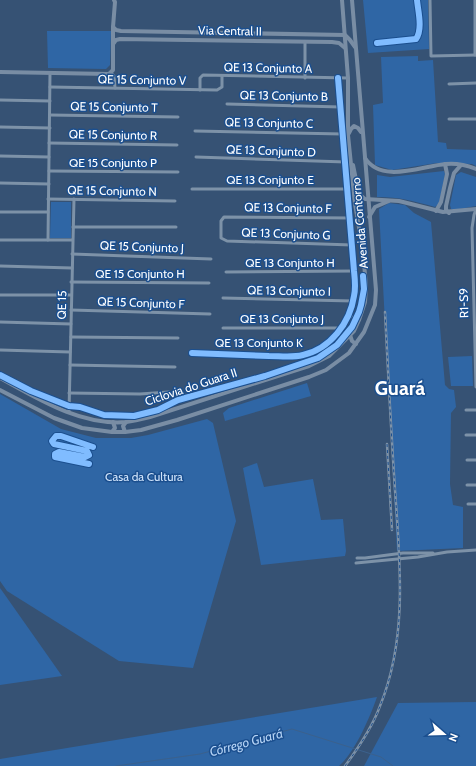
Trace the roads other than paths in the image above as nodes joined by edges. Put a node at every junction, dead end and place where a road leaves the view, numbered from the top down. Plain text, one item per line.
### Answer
1 (342, 0) edge
2 (352, 0) edge
3 (430, 0) edge
4 (475, 0) edge
5 (115, 1) edge
6 (114, 27) junction
7 (140, 32) junction
8 (270, 33) junction
9 (316, 34) junction
10 (345, 35) junction
11 (140, 39) junction
12 (270, 42) junction
13 (305, 42) junction
14 (315, 42) junction
15 (114, 43) junction
16 (346, 49) junction
17 (356, 49) junction
18 (476, 55) edge
19 (0, 72) edge
20 (50, 73) junction
21 (111, 73) junction
22 (222, 76) junction
23 (305, 78) junction
24 (338, 78) junction
25 (348, 78) junction
26 (449, 84) dead end
27 (476, 84) edge
28 (50, 87) junction
29 (115, 88) junction
30 (200, 90) junction
31 (0, 100) edge
32 (50, 101) junction
33 (227, 104) dead end
34 (341, 107) junction
35 (50, 116) junction
36 (178, 117) dead end
37 (476, 118) edge
38 (449, 119) dead end
39 (0, 127) edge
40 (50, 128) junction
41 (195, 131) dead end
42 (343, 134) junction
43 (348, 135) junction
44 (362, 136) junction
45 (49, 143) junction
46 (177, 145) dead end
47 (0, 156) edge
48 (364, 156) junction
49 (49, 157) junction
50 (196, 158) dead end
51 (351, 160) junction
52 (346, 162) junction
53 (444, 164) junction
54 (461, 165) junction
55 (476, 169) edge
56 (49, 171) junction
57 (178, 172) dead end
58 (0, 184) edge
59 (49, 184) junction
60 (192, 189) dead end
61 (348, 189) junction
62 (48, 198) junction
63 (74, 199) junction
64 (368, 200) junction
65 (391, 200) junction
66 (175, 201) dead end
67 (476, 209) edge
68 (436, 211) junction
69 (467, 211) junction
70 (0, 212) edge
71 (48, 212) junction
72 (449, 213) junction
73 (369, 217) junction
74 (351, 218) junction
75 (473, 219) junction
76 (73, 227) junction
77 (176, 227) dead end
78 (474, 235) edge
79 (222, 238) joint
80 (0, 240) edge
81 (48, 240) junction
82 (72, 240) junction
83 (352, 245) junction
84 (474, 252) edge
85 (72, 254) junction
86 (211, 259) dead end
87 (0, 266) edge
88 (72, 268) junction
89 (354, 271) junction
90 (226, 272) dead end
91 (71, 282) junction
92 (209, 283) dead end
93 (0, 295) edge
94 (71, 295) junction
95 (223, 298) dead end
96 (474, 298) edge
97 (353, 301) junction
98 (365, 302) junction
99 (375, 305) junction
100 (71, 310) junction
101 (475, 313) edge
102 (210, 314) dead end
103 (348, 315) junction
104 (359, 320) junction
105 (0, 322) edge
106 (71, 324) junction
107 (223, 328) dead end
108 (340, 328) junction
109 (350, 335) junction
110 (475, 335) edge
111 (70, 337) junction
112 (178, 338) dead end
113 (356, 344) junction
114 (0, 350) edge
115 (70, 352) junction
116 (192, 353) dead end
117 (475, 358) edge
118 (70, 366) junction
119 (175, 367) dead end
120 (301, 370) junction
121 (0, 378) edge
122 (302, 379) junction
123 (476, 387) edge
124 (0, 390) edge
125 (169, 392) dead end
126 (69, 393) junction
127 (44, 402) junction
128 (38, 410) junction
129 (466, 410) dead end
130 (476, 410) edge
131 (69, 412) junction
132 (113, 422) junction
133 (126, 422) junction
134 (112, 432) junction
135 (125, 432) junction
136 (466, 435) dead end
137 (476, 435) edge
138 (467, 460) dead end
139 (476, 460) edge
140 (467, 485) dead end
141 (476, 485) edge
142 (468, 504) dead end
143 (476, 504) edge
144 (476, 550) edge
145 (441, 553) junction
146 (357, 558) dead end
147 (356, 563) dead end

1 - 10 main road, Avenida Contorno
2 - 17 main road, Avenida Contorno
3 - 18 street
4 - 18 street
5 - 6 main road
6 - 7 main road, Via Central II
6 - 15 main road
7 - 8 main road, Via Central II
7 - 11 main road
8 - 9 main road, Via Central II
8 - 12 main road
9 - 10 main road, Via Central II
9 - 14 main road
10 - 16 main road, Avenida Contorno
10 - 17 main road
11 - 12 main road, Via Central II
11 - 15 main road, Via Central II
12 - 13 main road, Via Central II
13 - 14 main road, Via Central II
13 - 23 street
14 - 16 main road, Via Central II
15 - 21 main road
16 - 25 main road, Avenida Contorno
17 - 44 main road, Avenida Contorno
19 - 20 main road
20 - 21 main road
20 - 28 street
21 - 29 street
22 - 23 street, QE 13 Conjunto A
22 - 30 street, QE 15 Conjunto V
22 - 30 street, QE 13 Conjunto A
23 - 24 street, QE 13 Conjunto A
24 - 25 street, QE 13 Conjunto A
24 - 34 street, QE 13 Conjunto K
25 - 43 main road, Avenida Contorno
26 - 27 street
28 - 29 street, QE 15 Conjunto V
28 - 32 street
29 - 30 street, QE 15 Conjunto V
31 - 32 street
32 - 35 street
33 - 34 street, QE 13 Conjunto B
34 - 42 street, QE 13 Conjunto K
35 - 36 street, QE 15 Conjunto T
35 - 40 street
37 - 38 street
39 - 40 street
40 - 45 street
41 - 42 street, QE 13 Conjunto C
42 - 52 street, QE 13 Conjunto K
43 - 44 main road
43 - 51 main road, Avenida Contorno
44 - 48 main road, Avenida Contorno
45 - 46 street, QE 15 Conjunto R
45 - 49 street
47 - 49 street
48 - 53 main road
48 - 64 main road, Avenida Contorno
49 - 56 street
50 - 52 street, QE 13 Conjunto D
51 - 64 main road
51 - 98 main road, Avenida Contorno
52 - 61 street, QE 13 Conjunto K
53 - 54 main road
53 - 68 main road
54 - 55 main road
54 - 72 main road
56 - 57 street, QE 15 Conjunto P
56 - 59 street
58 - 59 street
59 - 62 street
60 - 61 street, QE 13 Conjunto E
61 - 74 street, QE 13 Conjunto K
62 - 63 street, QE 15 Conjunto N
62 - 71 street
63 - 66 street, QE 15 Conjunto N
63 - 76 street, QE 15
64 - 65 main road
64 - 73 main road, Avenida Contorno
65 - 68 main road
65 - 73 main road
67 - 69 main road
67 - 75 street, R1-S9
68 - 72 main road
69 - 72 main road
69 - 75 street
70 - 71 street
71 - 81 street
73 - 99 main road, Avenida Contorno
74 - 79 street, QE 13 Conjunto F
74 - 83 street, QE 13 Conjunto K
75 - 78 street, R1-S9
76 - 77 street
76 - 82 street, QE 15
78 - 84 street, R1-S9
79 - 83 street, QE 13 Conjunto G
80 - 81 street
81 - 82 street
82 - 85 street, QE 15
83 - 89 street, QE 13 Conjunto K
84 - 96 street, R1-S9
85 - 86 street, QE 15 Conjunto J
85 - 88 street, QE 15
87 - 88 street
88 - 91 street, QE 15
89 - 90 street, QE 13 Conjunto H
89 - 97 street, QE 13 Conjunto K
91 - 92 street, QE 15 Conjunto H
91 - 94 street, QE 15
93 - 94 street
94 - 100 street, QE 15
95 - 97 street, QE 13 Conjunto I
96 - 101 street, R1-S9
97 - 103 street, QE 13 Conjunto K
98 - 99 main road
98 - 104 main road, Avenida Contorno
99 - 113 main road, Avenida Contorno
100 - 102 street, QE 15 Conjunto F
100 - 106 street, QE 15
101 - 110 street, R1-S9
103 - 104 street
103 - 108 street, QE 13 Conjunto K
104 - 109 main road, Avenida Contorno
105 - 106 street
106 - 111 street, QE 15
107 - 108 street, QE 13 Conjunto J
108 - 116 street, QE 13 Conjunto K
109 - 113 main road
109 - 120 main road, Avenida Contorno
110 - 117 street, R1-S9
111 - 112 street
111 - 115 street, QE 15
113 - 122 main road, Avenida Contorno
114 - 115 street
115 - 118 street, QE 15
117 - 123 street, R1-S9
118 - 119 street
118 - 126 street, QE 15
120 - 122 main road
120 - 133 main road, Avenida Contorno
121 - 127 main road, Avenida Contorno
122 - 135 main road, Avenida Contorno
124 - 128 main road, Avenida Contorno
125 - 126 street
126 - 131 street, QE 15
127 - 128 main road
127 - 131 main road, Avenida Contorno
128 - 134 main road, Avenida Contorno
129 - 130 street
131 - 132 main road, Avenida Contorno
132 - 133 main road, Avenida Contorno
132 - 134 main road
133 - 135 main road
134 - 135 main road, Avenida Contorno
136 - 137 street
138 - 139 street
140 - 141 street
142 - 143 street
144 - 145 street
145 - 146 street
145 - 147 street

